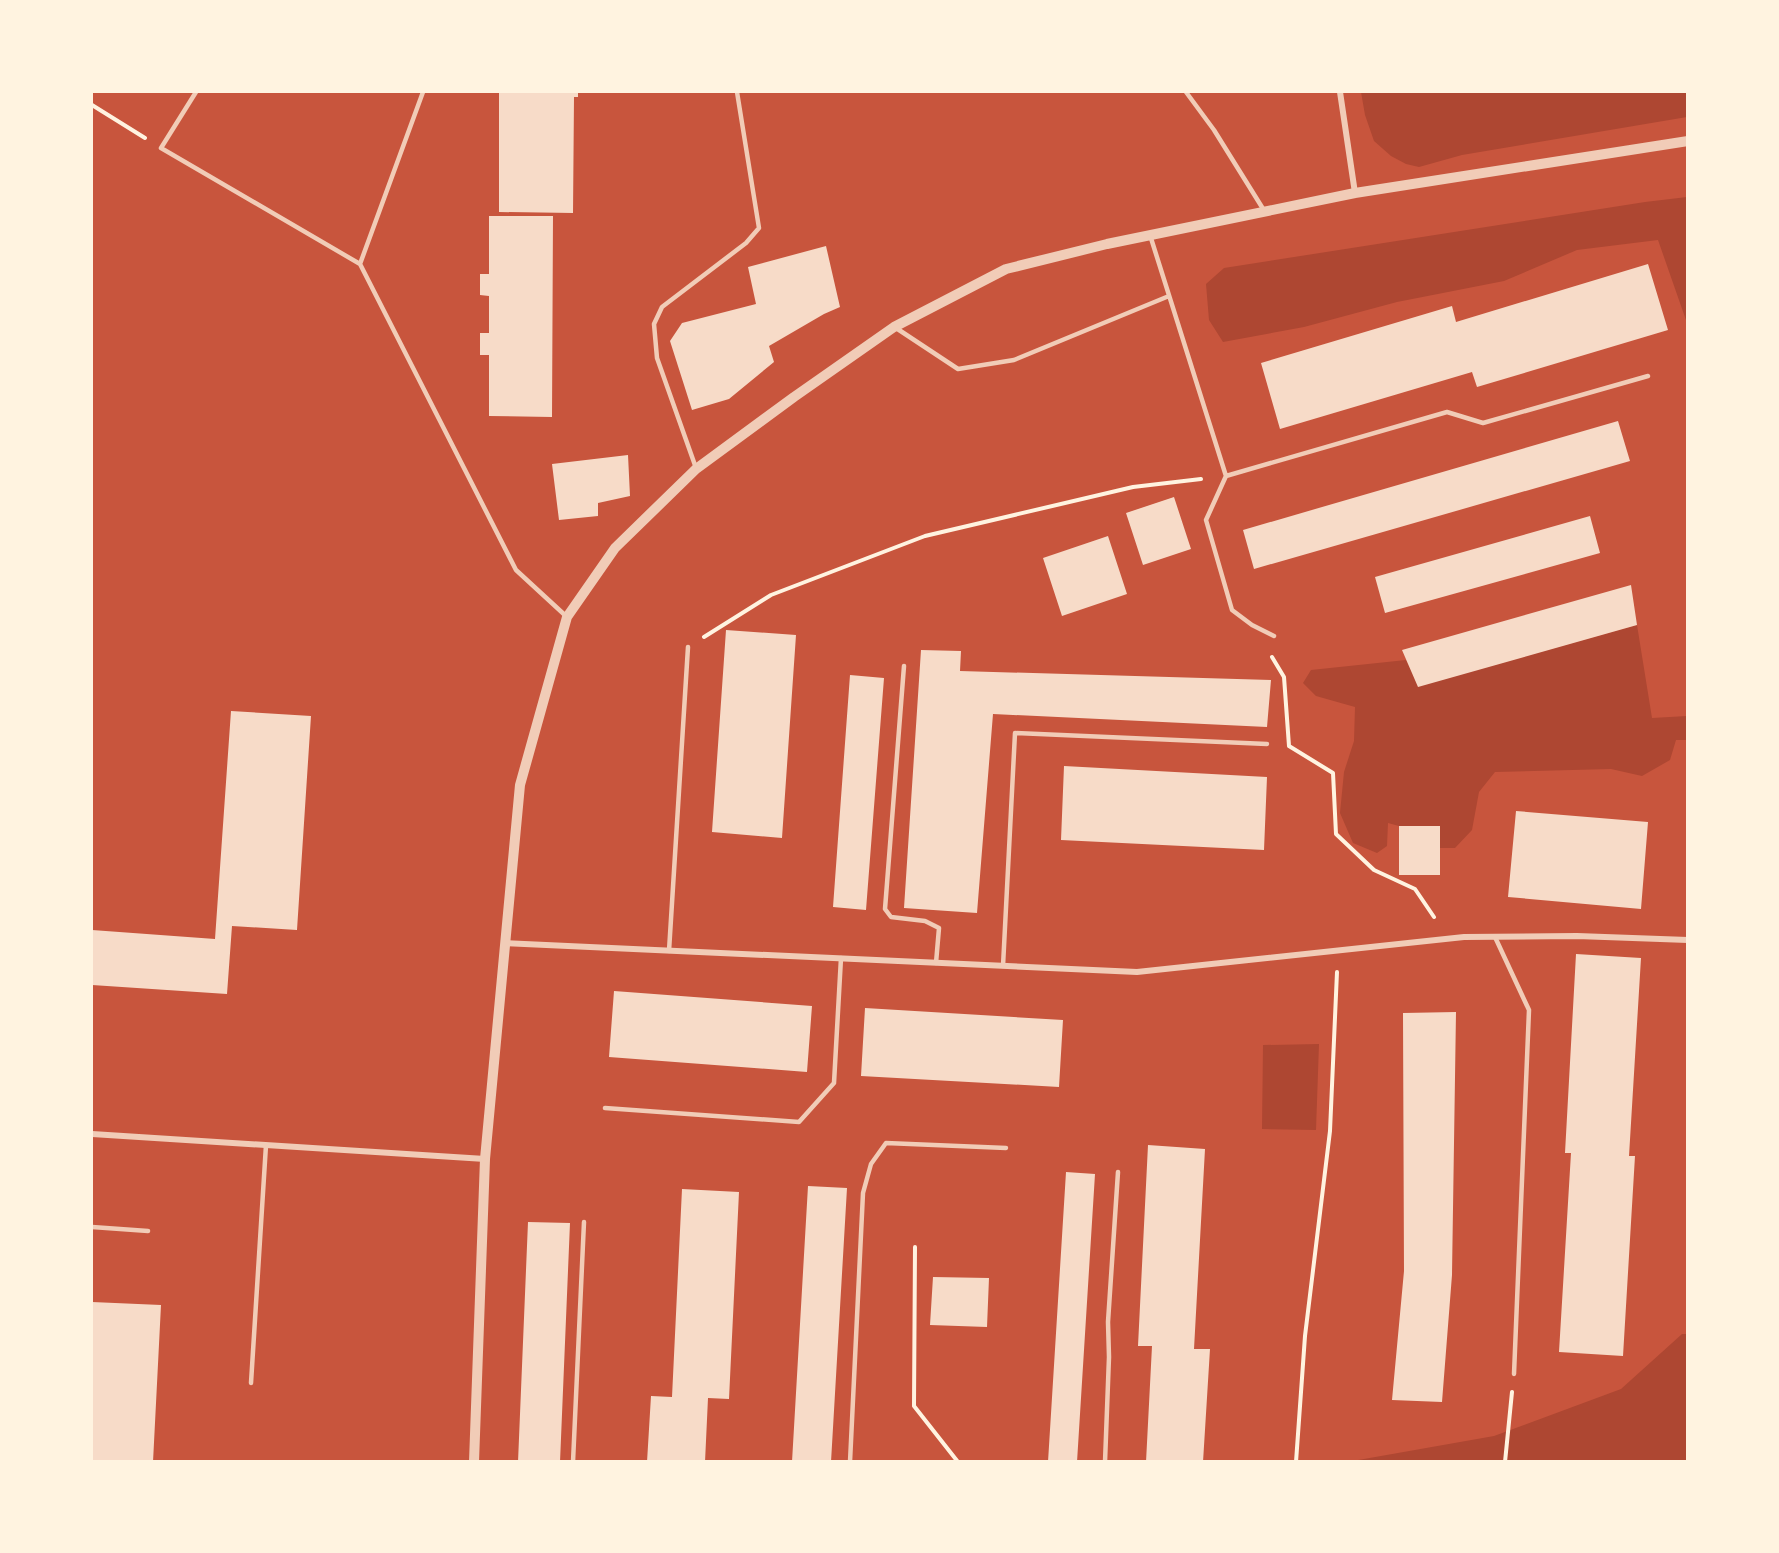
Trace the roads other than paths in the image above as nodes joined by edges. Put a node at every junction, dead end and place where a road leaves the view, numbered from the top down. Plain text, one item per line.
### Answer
1 (196, 92) edge
2 (423, 92) edge
3 (737, 92) edge
4 (1186, 92) edge
5 (1340, 92) edge
6 (1688, 141) edge
7 (1355, 194) junction
8 (1265, 212) junction
9 (1150, 235) junction
10 (360, 264) junction
11 (1169, 296) junction
12 (894, 327) junction
13 (1648, 376) dead end
14 (696, 469) junction
15 (1226, 476) junction
16 (567, 617) junction
17 (1274, 636) dead end
18 (688, 647) road end
19 (903, 666) dead end
20 (1267, 744) dead end
21 (1495, 937) junction
22 (1688, 940) edge
23 (505, 943) junction
24 (669, 951) junction
25 (841, 958) junction
26 (936, 963) junction
27 (1002, 966) junction
28 (605, 1108) dead end
29 (92, 1134) edge
30 (266, 1145) junction
31 (1006, 1148) dead end
32 (485, 1160) junction
33 (1118, 1172) dead end
34 (584, 1222) dead end
35 (92, 1227) edge
36 (148, 1231) dead end
37 (1514, 1374) road end
38 (251, 1383) dead end
39 (474, 1461) edge
40 (573, 1461) edge
41 (850, 1461) edge
42 (1105, 1461) edge

1 - 10 lane
2 - 10 lane
3 - 14 lane
4 - 8 lane
5 - 7 street
6 - 7 street
7 - 8 street
8 - 9 street
9 - 11 lane
9 - 12 street
10 - 16 lane
11 - 12 lane
11 - 15 lane
12 - 14 street
13 - 15 lane
14 - 16 street
15 - 17 lane
16 - 23 street
18 - 24 lane
19 - 26 lane
20 - 27 lane
21 - 22 street
21 - 27 street
21 - 37 lane
23 - 24 street
23 - 32 street
24 - 25 street
25 - 26 street
25 - 28 lane
26 - 27 street
29 - 30 street
30 - 32 street
30 - 38 lane
31 - 41 lane
32 - 39 street
33 - 42 lane
34 - 40 lane
35 - 36 lane

